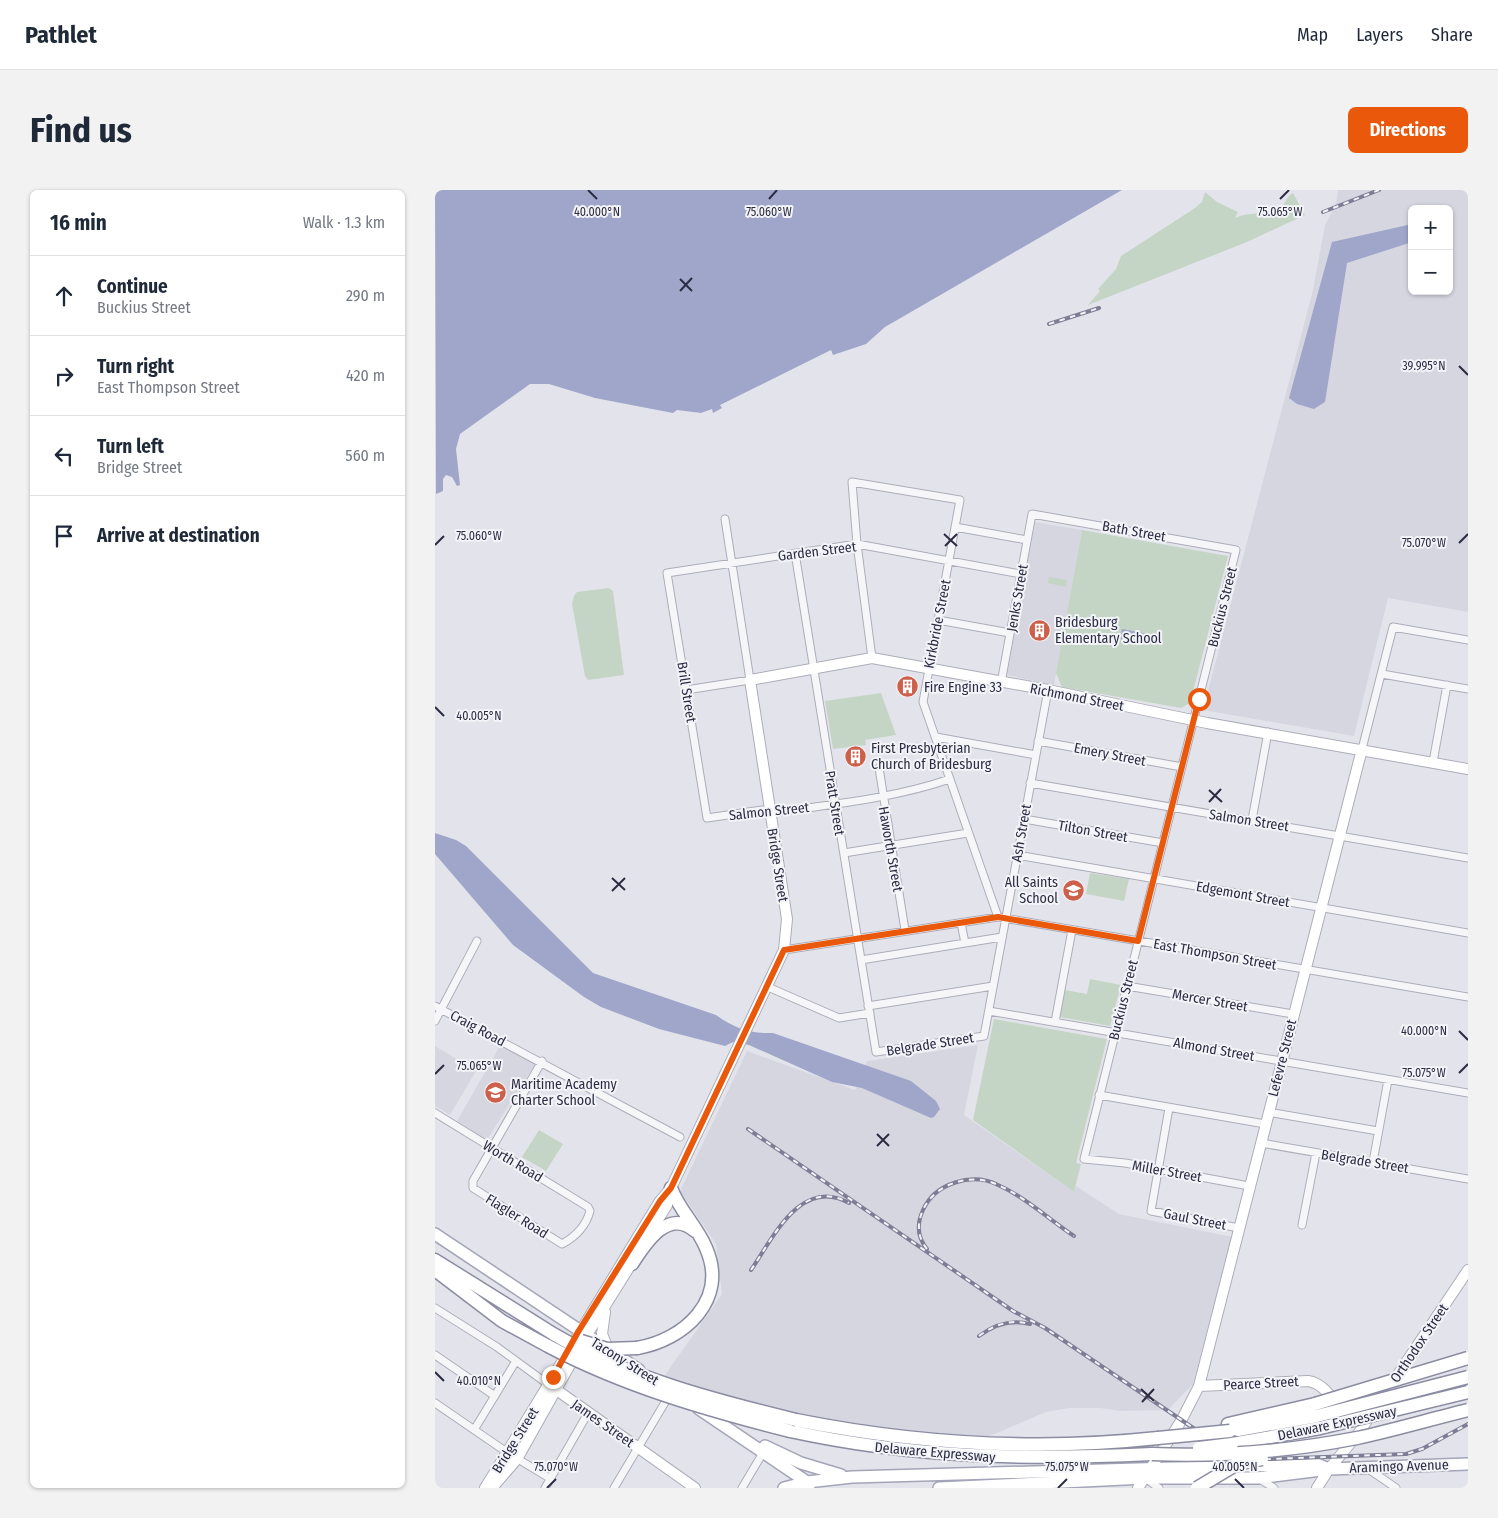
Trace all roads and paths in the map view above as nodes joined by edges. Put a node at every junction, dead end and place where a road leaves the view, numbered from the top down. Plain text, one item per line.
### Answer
1 (1032, 514) joint
2 (725, 519) dead end
3 (955, 527) junction
4 (1027, 540) junction
5 (857, 544) junction
6 (1236, 550) joint
7 (795, 553) junction
8 (949, 560) junction
9 (732, 562) junction
10 (671, 572) joint
11 (1021, 574) junction
12 (937, 620) junction
13 (1010, 633) junction
14 (1468, 640) edge
15 (872, 658) junction
16 (814, 668) junction
17 (928, 670) junction
18 (1382, 674) junction
19 (750, 680) junction
20 (1001, 683) junction
21 (1447, 685) junction
22 (1468, 689) edge
23 (686, 690) junction
24 (1048, 690) junction
25 (1194, 720) junction
26 (1268, 732) junction
27 (936, 737) junction
28 (1038, 741) junction
29 (1362, 749) junction
30 (1036, 755) junction
31 (1433, 762) junction
32 (879, 768) dead end
33 (1182, 768) junction
34 (1468, 768) edge
35 (950, 779) junction
36 (1031, 783) junction
37 (882, 797) junction
38 (835, 804) junction
39 (1172, 807) junction
40 (770, 811) junction
41 (706, 816) joint
42 (1024, 819) junction
43 (1252, 820) junction
44 (968, 833) junction
45 (1340, 835) junction
46 (1163, 842) junction
47 (891, 845) junction
48 (843, 853) junction
49 (1017, 855) junction
50 (1468, 858) edge
51 (1154, 878) junction
52 (1321, 908) junction
53 (998, 917) junction
54 (1006, 918) junction
55 (961, 923) junction
56 (905, 930) junction
57 (1072, 930) junction
58 (1468, 933) edge
59 (1002, 937) junction
60 (857, 938) junction
61 (477, 941) dead end
62 (1138, 941) junction
63 (965, 943) junction
64 (784, 950) junction
65 (861, 960) junction
66 (1305, 969) junction
67 (993, 986) junction
68 (1127, 986) junction
69 (768, 987) junction
70 (1468, 997) edge
71 (438, 1007) edge
72 (869, 1010) junction
73 (989, 1011) junction
74 (1293, 1014) junction
75 (435, 1021) edge
76 (1055, 1022) junction
77 (1115, 1032) junction
78 (984, 1036) joint
79 (876, 1052) joint
80 (542, 1061) junction
81 (1281, 1061) junction
82 (1388, 1080) junction
83 (1468, 1093) edge
84 (1099, 1095) junction
85 (1169, 1108) junction
86 (1268, 1112) junction
87 (435, 1113) edge
88 (1265, 1124) junction
89 (1379, 1131) junction
90 (679, 1137) dead end
91 (1261, 1143) junction
92 (492, 1148) junction
93 (1316, 1153) junction
94 (1084, 1159) joint
95 (1373, 1162) junction
96 (1158, 1169) junction
97 (1468, 1178) edge
98 (1249, 1186) junction
99 (671, 1188) junction
100 (590, 1211) joint
101 (1302, 1225) dead end
102 (1239, 1228) junction
103 (698, 1233) junction
104 (435, 1234) edge
105 (435, 1260) edge
106 (632, 1264) junction
107 (435, 1270) edge
108 (1468, 1270) edge
109 (610, 1300) junction
110 (435, 1308) edge
111 (582, 1334) junction
112 (553, 1337) junction
113 (610, 1352) junction
114 (435, 1355) edge
115 (1468, 1358) edge
116 (516, 1361) junction
117 (1468, 1377) edge
118 (1199, 1386) junction
119 (552, 1387) junction
120 (672, 1391) junction
121 (1468, 1392) edge
122 (495, 1396) junction
123 (435, 1403) edge
124 (1468, 1412) edge
125 (588, 1414) junction
126 (1317, 1416) junction
127 (793, 1426) junction
128 (474, 1430) junction
129 (739, 1434) junction
130 (1358, 1434) junction
131 (638, 1447) junction
132 (972, 1450) junction
133 (764, 1451) junction
134 (508, 1453) junction
135 (1152, 1454) junction
136 (517, 1459) junction
137 (1468, 1464) edge
138 (1365, 1467) junction
139 (1329, 1469) junction
140 (853, 1477) junction
141 (1257, 1478) junction
142 (551, 1479) junction
143 (1145, 1479) edge
144 (811, 1485) edge
145 (688, 1486) edge
146 (485, 1488) edge
147 (492, 1488) edge
148 (545, 1488) edge
149 (614, 1488) edge
150 (742, 1488) edge
151 (784, 1488) edge
152 (939, 1488) edge
153 (1159, 1488) edge
154 (1197, 1488) edge
155 (1274, 1488) edge
156 (1317, 1488) edge
157 (1395, 1488) edge

1 - 4 street, Jenks Street
1 - 6 street, Bath Street
2 - 9 street, Bridge Street
3 - 4 street
3 - 5 street, Kirkbride Street
3 - 8 street, Kirkbride Street
4 - 11 street, Jenks Street
5 - 7 street, Garden Street
5 - 8 street, Garden Street
5 - 15 street
6 - 25 street, Buckius Street
7 - 9 street, Garden Street
7 - 16 street, Pratt Street
8 - 11 street, Garden Street
8 - 12 street, Kirkbride Street
9 - 10 street, Garden Street
9 - 19 street, Bridge Street
10 - 23 street, Brill Street
11 - 13 street, Jenks Street
12 - 13 street
12 - 17 street, Kirkbride Street
13 - 20 street, Jenks Street
14 - 18 street, Lefevre Street
15 - 16 main road, Richmond Street
15 - 17 main road, Richmond Street
16 - 19 main road, Richmond Street
16 - 38 street, Pratt Street
17 - 20 main road, Richmond Street
17 - 27 street, Kirkbride Street
18 - 21 street
18 - 29 street, Lefevre Street
19 - 23 street, Richmond Street
19 - 40 main road, Bridge Street
20 - 24 main road, Richmond Street
21 - 22 street
21 - 31 street
23 - 41 street, Brill Street
24 - 25 main road, Richmond Street
24 - 28 street, Ash Street
25 - 26 main road, Richmond Street
25 - 33 street, Buckius Street
26 - 29 main road, Richmond Street
26 - 43 street
27 - 30 street
27 - 35 street, Kirkbride Street
28 - 30 street, Ash Street
28 - 33 street, Emery Street
29 - 31 main road, Richmond Street
29 - 45 main road, Lefevre Street
30 - 36 street, Ash Street
31 - 34 main road, Richmond Street
32 - 37 street, Haworth Street
33 - 39 street, Buckius Street
35 - 37 street, Salmon Street
35 - 44 street, Kirkbride Street
36 - 39 street, Salmon Street
36 - 42 street, Ash Street
37 - 38 street, Salmon Street
37 - 47 street, Haworth Street
38 - 40 street, Salmon Street
38 - 48 street, Pratt Street
39 - 43 street, Salmon Street
39 - 46 street, Buckius Street
40 - 41 street, Salmon Street
40 - 64 main road, Bridge Street
42 - 46 street, Tilton Street
42 - 49 street, Ash Street
43 - 45 street, Salmon Street
44 - 47 street
44 - 53 street, Kirkbride Street
45 - 50 street, Salmon Street
45 - 52 main road, Lefevre Street
46 - 51 street, Buckius Street
47 - 48 street
47 - 56 street, Haworth Street
48 - 60 street, Pratt Street
49 - 51 street, Edgemont Street
49 - 54 street, Ash Street
51 - 52 street, Edgemont Street
51 - 62 street, Buckius Street
52 - 58 street, Edgemont Street
52 - 66 main road, Lefevre Street
53 - 54 street, East Thompson Street
53 - 55 street, East Thompson Street
54 - 57 street, East Thompson Street
54 - 59 street, Ash Street
55 - 56 street, East Thompson Street
55 - 63 street
56 - 60 street, East Thompson Street
57 - 62 street, East Thompson Street
57 - 76 street
59 - 63 street
59 - 67 street, Ash Street
60 - 64 street, East Thompson Street
60 - 65 street, Pratt Street
61 - 71 street
62 - 66 street, East Thompson Street
62 - 68 street, Buckius Street
63 - 65 street
64 - 69 main road, Bridge Street
65 - 72 street, Pratt Street
66 - 70 street, East Thompson Street
66 - 74 main road, Lefevre Street
67 - 72 street
67 - 73 street, Ash Street
68 - 74 street, Mercer Street
68 - 77 street, Buckius Street
69 - 72 street
69 - 99 main road, Bridge Street
71 - 75 street
71 - 80 street, Craig Road
72 - 79 street, Pratt Street
73 - 76 street, Almond Street
73 - 78 street, Ash Street
74 - 81 main road, Lefevre Street
76 - 77 street, Almond Street
77 - 81 street, Almond Street
77 - 84 street, Buckius Street
78 - 79 street, Belgrade Street
80 - 90 street, Craig Road
80 - 92 street
81 - 82 street, Almond Street
81 - 86 main road, Lefevre Street
82 - 83 street, Almond Street
82 - 89 street
84 - 85 street
84 - 94 street, Buckius Street
85 - 88 street
85 - 96 street
86 - 88 main road, Lefevre Street
86 - 89 street
87 - 92 street, Worth Road
88 - 91 main road, Lefevre Street
89 - 95 street
91 - 93 street, Belgrade Street
91 - 98 main road, Lefevre Street
92 - 100 street, Worth Road
92 - 100 street, Flagler Road
93 - 95 street, Belgrade Street
93 - 101 street
94 - 96 street, Miller Street
95 - 97 street, Belgrade Street
96 - 98 street, Miller Street
96 - 102 street, Gaul Street
98 - 102 main road, Lefevre Street
99 - 103 highway
99 - 106 main road, Bridge Street
99 - 111 main road, Bridge Street
102 - 118 main road, Lefevre Street
103 - 106 highway
103 - 112 highway, bridge
104 - 111 main road, Tacony Street
105 - 112 highway
106 - 109 main road, Bridge Street
107 - 112 highway, Delaware Expressway
108 - 130 main road, Orthodox Street
109 - 111 main road, Bridge Street
109 - 113 main road
110 - 116 street, James Street
111 - 113 main road, Tacony Street
111 - 119 main road, Bridge Street
112 - 127 highway, Delaware Expressway, bridge
113 - 120 main road, Tacony Street
114 - 122 street
115 - 126 highway, bridge
116 - 119 street, James Street
116 - 122 street
117 - 126 highway, Delaware Expressway, bridge
118 - 130 main road, Pearce Street
118 - 143 main road, Lefevre Street
119 - 125 main road, James Street
119 - 134 main road, Bridge Street
119 - 136 main road, Bridge Street
120 - 129 main road, Tacony Street
120 - 131 street
121 - 126 highway, Delaware Expressway, bridge
122 - 128 street
123 - 128 street
124 - 135 highway, bridge
124 - 154 highway, bridge
125 - 131 main road, James Street
125 - 142 street
126 - 132 highway, Delaware Expressway, bridge
126 - 135 highway, Delaware Expressway, bridge
127 - 132 highway, Delaware Expressway
127 - 132 highway, Delaware Expressway
128 - 134 street
129 - 133 main road, Tacony Street
129 - 140 main road
130 - 139 main road, Orthodox Street
131 - 145 main road, James Street
131 - 149 street
132 - 135 highway, Delaware Expressway
133 - 144 main road, Tacony Street
133 - 150 street
134 - 136 street
134 - 146 main road, Bridge Street
136 - 142 street
136 - 147 main road, Bridge Street
137 - 138 main road, Aramingo Avenue
138 - 139 main road, Aramingo Avenue
138 - 157 street
139 - 141 main road
139 - 143 main road
139 - 156 main road, Orthodox Street
140 - 143 main road
140 - 144 main road
141 - 143 main road
141 - 155 street
142 - 148 street
143 - 152 main road
143 - 153 street
144 - 151 main road

